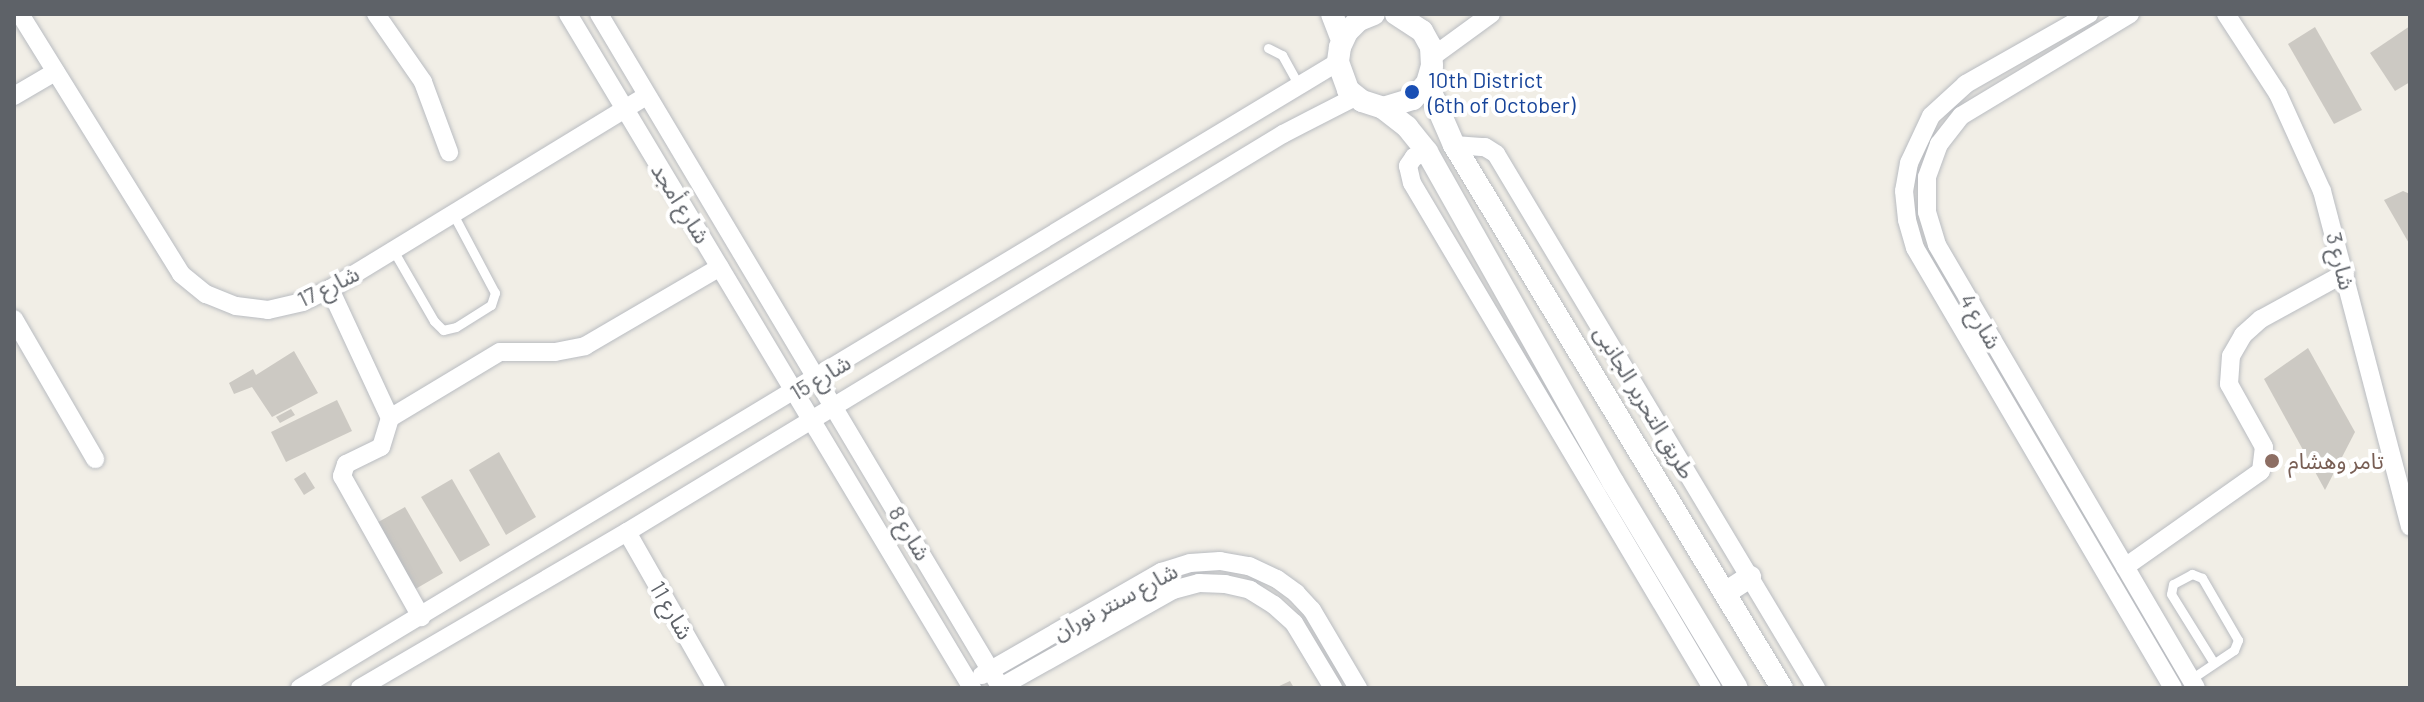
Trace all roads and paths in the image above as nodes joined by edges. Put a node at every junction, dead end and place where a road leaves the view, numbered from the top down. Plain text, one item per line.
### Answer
1 (376, 14) edge
2 (568, 14) edge
3 (599, 14) edge
4 (1332, 14) edge
5 (1374, 14) edge
6 (1398, 14) edge
7 (1491, 14) edge
8 (2089, 14) edge
9 (2130, 14) edge
10 (2226, 14) edge
11 (23, 15) edge
12 (1342, 40) junction
13 (1268, 48) dead end
14 (1432, 57) junction
15 (1338, 62) junction
16 (55, 72) junction
17 (1427, 83) junction
18 (1300, 87) junction
19 (14, 96) edge
20 (646, 96) junction
21 (1355, 97) junction
22 (1383, 108) junction
23 (623, 109) junction
24 (1454, 145) junction
25 (449, 152) dead end
26 (453, 214) junction
27 (393, 250) junction
28 (720, 267) junction
29 (2345, 273) junction
30 (330, 289) junction
31 (14, 319) edge
32 (818, 379) junction
33 (795, 392) junction
34 (834, 407) junction
35 (390, 418) junction
36 (812, 421) junction
37 (95, 459) dead end
38 (1617, 506) junction
39 (2410, 527) edge
40 (627, 532) junction
41 (2125, 567) junction
42 (1750, 577) junction
43 (1725, 593) junction
44 (421, 617) junction
45 (2214, 663) junction
46 (991, 670) junction
47 (2193, 684) edge
48 (970, 686) edge
49 (300, 688) edge
50 (360, 688) edge
51 (716, 688) edge
52 (1000, 688) edge
53 (1333, 688) edge
54 (1358, 688) edge
55 (1712, 688) edge
56 (1737, 688) edge
57 (1782, 688) edge
58 (1816, 688) edge
59 (2173, 688) edge

1 - 25 street
2 - 23 street, شارع أمجد
3 - 20 street, شارع أمجد
4 - 12 street
5 - 12 street
6 - 14 street
7 - 14 street
8 - 59 street, شارع 4
9 - 41 street, شارع 4
10 - 29 street, شارع 3
11 - 16 street, شارع 17
12 - 15 street
13 - 18 lane
14 - 17 street
15 - 18 street, شارع 15
15 - 21 street
16 - 19 street
16 - 30 street, شارع 17
17 - 22 street
17 - 24 street
18 - 32 street, شارع 15
20 - 23 street, شارع 17
20 - 32 street, شارع أمجد
21 - 22 street
21 - 34 street, شارع 15
22 - 38 street
23 - 26 street, شارع 17
23 - 28 street, شارع أمجد
24 - 42 street, طريق التحرير الجانبى
24 - 43 street
26 - 27 street, شارع 17
26 - 27 lane
27 - 30 street, شارع 17
28 - 33 street, شارع أمجد
28 - 35 street
29 - 39 street, شارع 3
29 - 41 street
30 - 35 street
31 - 37 street
32 - 33 street, شارع 15
32 - 34 street, شارع 8
33 - 36 street, شارع 8
33 - 44 street, شارع 15
34 - 36 street, شارع 15
34 - 46 street, شارع 8
35 - 44 street
36 - 40 street, شارع 15
36 - 48 street, شارع 8
38 - 55 street
38 - 56 street
40 - 50 street, شارع 15
40 - 51 street, شارع 11
41 - 47 street, شارع 4
42 - 43 street
42 - 58 street, طريق التحرير الجانبى
43 - 57 street
44 - 49 street, شارع 15
45 - 45 lane
45 - 47 lane
46 - 48 street, شارع سنتر نوران
46 - 52 street, شارع 8
46 - 54 street, شارع سنتر نوران
52 - 53 street, شارع سنتر نوران

